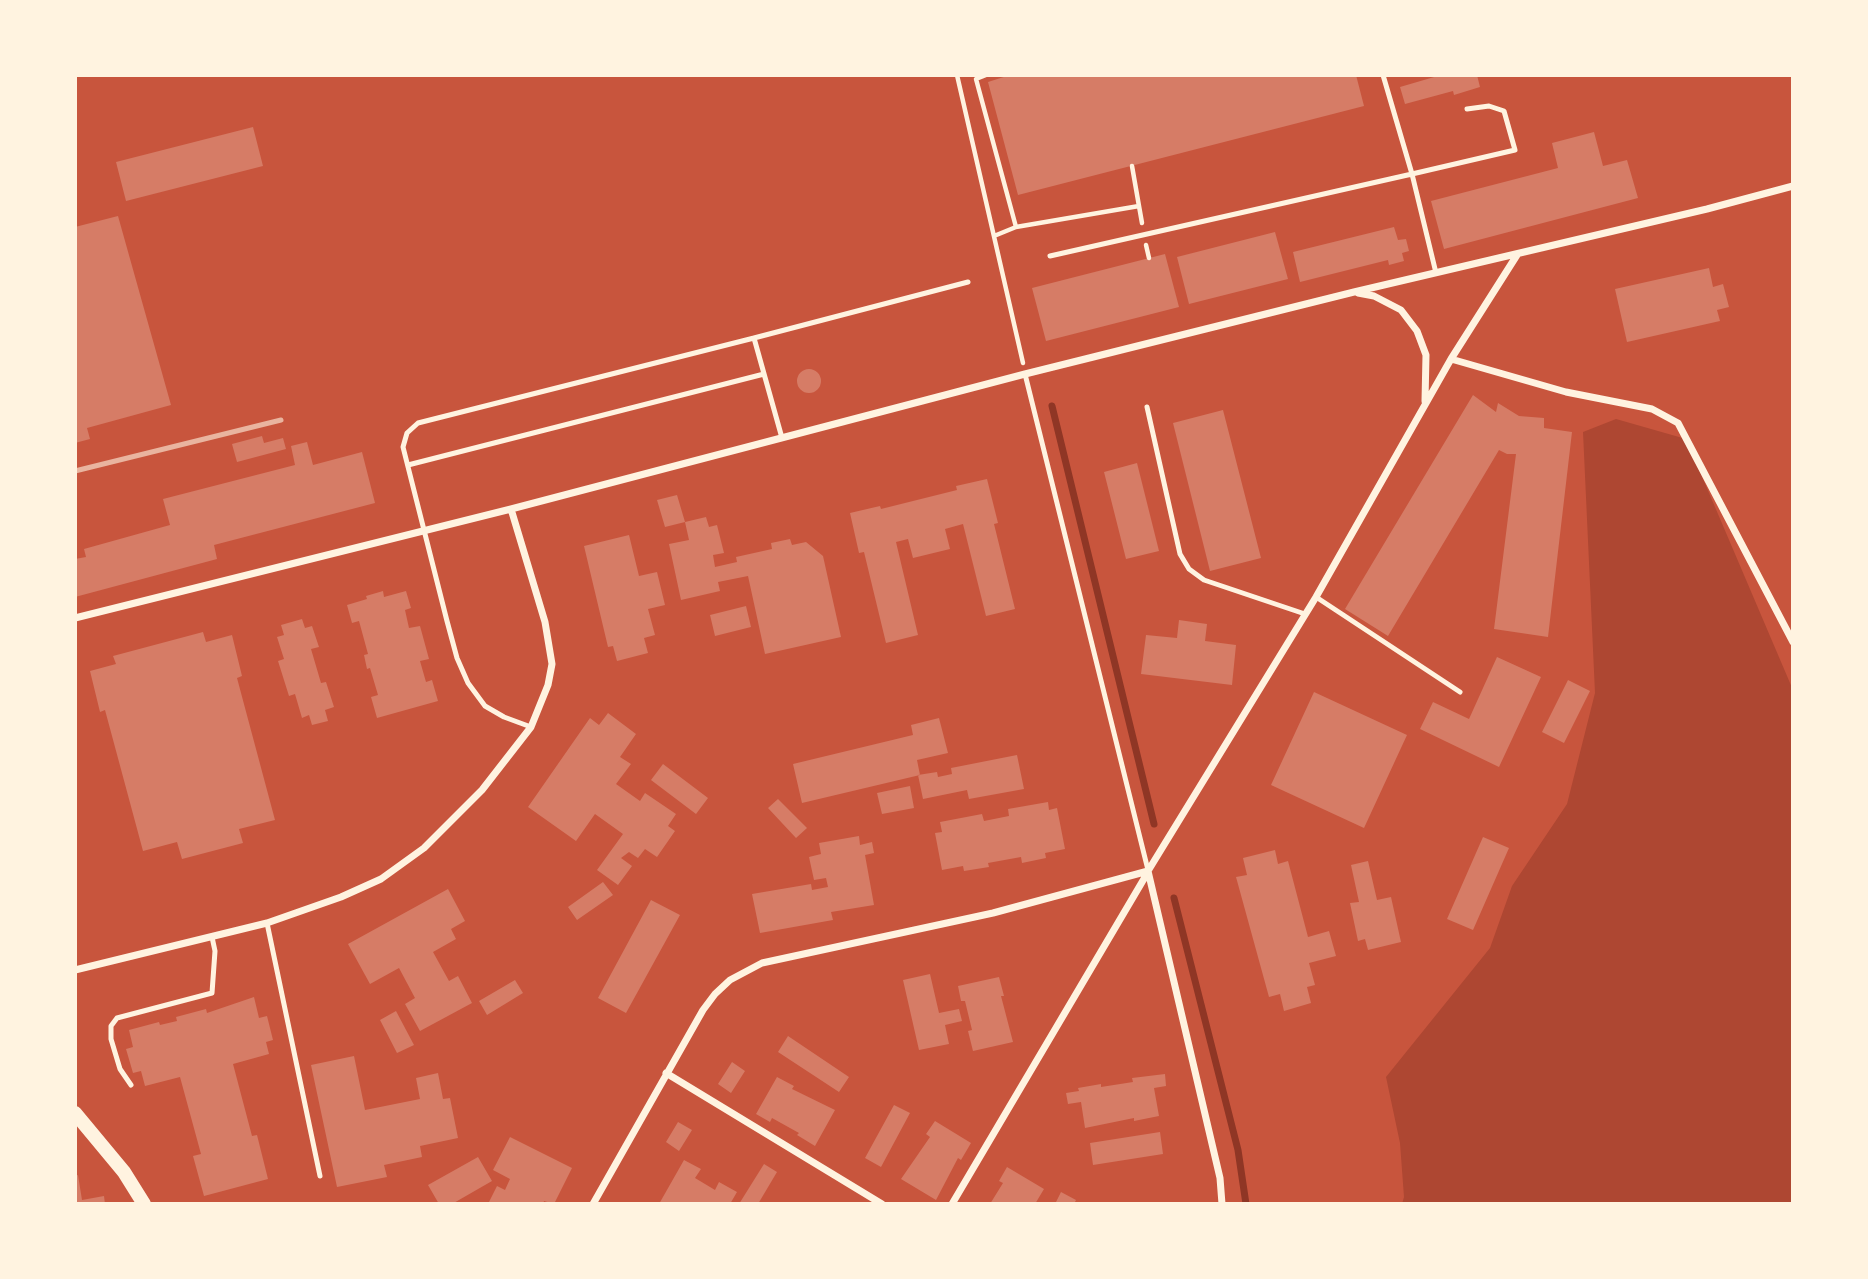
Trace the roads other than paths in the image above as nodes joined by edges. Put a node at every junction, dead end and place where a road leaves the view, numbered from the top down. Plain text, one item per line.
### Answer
1 (1383, 75) edge
2 (1466, 109) dead end
3 (1412, 174) junction
4 (1793, 186) edge
5 (1517, 255) junction
6 (1049, 256) dead end
7 (1436, 273) junction
8 (968, 282) dead end
9 (1354, 292) junction
10 (754, 338) junction
11 (1451, 359) junction
12 (764, 374) junction
13 (1025, 374) junction
14 (1425, 404) junction
15 (1147, 407) dead end
16 (782, 438) junction
17 (408, 465) junction
18 (511, 509) junction
19 (425, 530) junction
20 (1315, 597) junction
21 (1305, 614) junction
22 (75, 618) edge
23 (1793, 642) edge
24 (1460, 692) dead end
25 (531, 727) junction
26 (1148, 871) junction
27 (267, 923) junction
28 (212, 937) junction
29 (76, 970) edge
30 (666, 1073) junction
31 (131, 1085) dead end
32 (75, 1113) edge
33 (320, 1176) dead end
34 (144, 1204) edge
35 (593, 1204) edge
36 (882, 1204) edge
37 (953, 1204) edge
38 (1222, 1204) edge

1 - 3 lane
2 - 3 lane
3 - 6 lane
3 - 7 lane
4 - 5 street
5 - 7 street
5 - 11 street
7 - 9 street
8 - 10 lane
9 - 13 street
9 - 14 street
10 - 12 lane
10 - 17 lane
11 - 14 street
11 - 23 street
12 - 16 lane
12 - 17 lane
13 - 16 street
13 - 26 lane
14 - 20 street
15 - 21 lane
16 - 18 street
17 - 19 lane
18 - 19 street
18 - 25 street
19 - 22 street
19 - 25 lane
20 - 21 street
20 - 24 lane
21 - 26 street
25 - 27 street
26 - 30 street
26 - 37 street
26 - 38 street
27 - 28 street
27 - 33 lane
28 - 29 street
28 - 31 lane
30 - 35 street
30 - 36 street
32 - 34 main road

